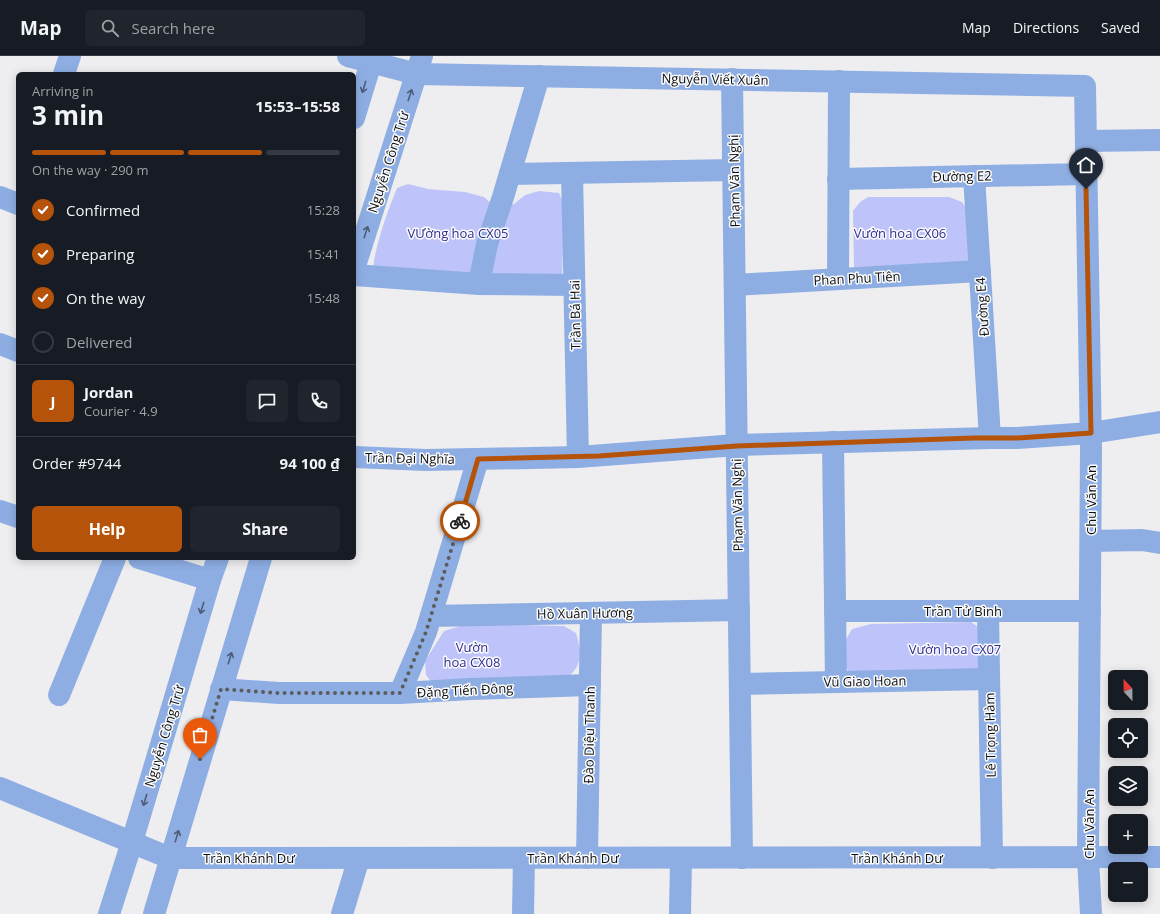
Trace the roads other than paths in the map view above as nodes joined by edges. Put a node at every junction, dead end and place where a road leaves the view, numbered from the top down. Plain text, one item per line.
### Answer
1 (70, 56) edge
2 (348, 56) edge
3 (372, 59) edge
4 (420, 65) edge
5 (65, 72) edge
6 (539, 76) junction
7 (732, 79) junction
8 (839, 81) junction
9 (1084, 86) joint
10 (356, 111) edge
11 (1160, 140) edge
12 (1086, 141) junction
13 (734, 170) junction
14 (572, 173) junction
15 (510, 174) junction
16 (1086, 174) junction
17 (974, 176) junction
18 (838, 179) junction
19 (0, 197) edge
20 (16, 203) edge
21 (356, 263) edge
22 (980, 271) junction
23 (356, 275) edge
24 (838, 279) junction
25 (479, 284) junction
26 (574, 284) junction
27 (735, 285) junction
28 (0, 344) edge
29 (16, 350) edge
30 (1160, 422) edge
31 (1091, 433) junction
32 (990, 438) junction
33 (833, 442) junction
34 (737, 446) junction
35 (356, 457) edge
36 (578, 457) junction
37 (478, 459) junction
38 (0, 511) edge
39 (16, 516) edge
40 (1090, 541) junction
41 (1160, 543) edge
42 (114, 560) edge
43 (145, 560) edge
44 (217, 560) edge
45 (260, 560) edge
46 (210, 580) junction
47 (739, 610) junction
48 (835, 611) junction
49 (988, 611) junction
50 (1090, 611) junction
51 (591, 613) junction
52 (431, 616) junction
53 (989, 679) junction
54 (836, 682) junction
55 (740, 684) junction
56 (590, 685) junction
57 (221, 689) junction
58 (400, 693) junction
59 (59, 694) dead end
60 (0, 788) edge
61 (132, 842) junction
62 (1160, 857) edge
63 (170, 858) junction
64 (359, 858) junction
65 (524, 858) junction
66 (587, 858) junction
67 (680, 858) junction
68 (742, 858) junction
69 (992, 858) junction
70 (1088, 858) junction
71 (109, 914) edge
72 (154, 914) edge
73 (342, 914) edge
74 (524, 914) edge
75 (680, 914) edge
76 (1091, 914) edge

1 - 5 street
2 - 3 street, Nguyễn Viết Xuân
3 - 4 street, Nguyễn Viết Xuân
3 -> 10 street
4 - 6 street, Nguyễn Viết Xuân
21 -> 4 street, Nguyễn Công Trứ
6 - 7 street, Nguyễn Viết Xuân
6 - 15 street
7 - 8 street, Nguyễn Viết Xuân
7 - 13 street, Phạm Văn Nghị
8 - 9 street, Nguyễn Viết Xuân
8 - 18 street
9 - 12 street, Chu Văn An
11 - 12 street
12 - 16 street, Chu Văn An
13 - 14 street
13 - 27 street, Phạm Văn Nghị
14 - 15 street
14 - 26 street, Trần Bá Hai
15 - 25 street
16 - 17 street, Đường E2
16 - 31 street, Chu Văn An
17 - 18 street, Đường E2
17 - 22 street, Đường E4
18 - 24 street
19 - 20 street
22 - 24 street, Phan Phu Tiên
22 - 32 street, Đường E4
23 - 25 street
24 - 27 street, Phan Phu Tiên
25 - 26 street
26 - 36 street, Trần Bá Hai
27 - 34 street, Phạm Văn Nghị
28 - 29 street
30 - 31 street, Trần Đại Nghĩa
31 - 32 street, Trần Đại Nghĩa
31 - 40 street, Chu Văn An
32 - 33 street, Trần Đại Nghĩa
33 - 34 street, Trần Đại Nghĩa
33 - 48 street
34 - 36 street, Trần Đại Nghĩa
34 - 47 street, Phạm Văn Nghị
35 - 37 street, Trần Đại Nghĩa
36 - 37 street, Trần Đại Nghĩa
37 - 52 street
38 - 39 street
40 - 41 street
40 - 50 street, Chu Văn An
42 - 59 street
43 - 46 street
44 - 46 street, Nguyễn Công Trứ
57 -> 45 street
46 -> 61 street, Nguyễn Công Trứ
47 - 51 street, Hồ Xuân Hương
47 - 55 street, Phạm Văn Nghị
48 - 49 street, Trần Tử Bình
48 - 54 street
49 - 50 street, Trần Tử Bình
49 - 53 street, Lê Trọng Hàm
50 - 70 street, Chu Văn An
51 - 52 street, Hồ Xuân Hương
51 - 56 street, Đào Diệu Thanh
52 - 58 street
53 - 54 street, Vũ Giao Hoan
53 - 69 street, Lê Trọng Hàm
54 - 55 street, Vũ Giao Hoan
55 - 68 street, Phạm Văn Nghị
56 - 58 street, Đặng Tiến Đông
56 - 66 street, Đào Diệu Thanh
57 - 58 street, Đặng Tiến Đông
63 -> 57 street
60 - 61 street, Trần Khánh Dư
61 - 63 street, Trần Khánh Dư
61 - 71 street, Nguyễn Công Trứ
62 - 70 street, Trần Khánh Dư
63 - 64 street, Trần Khánh Dư
63 - 72 street
64 - 65 street, Trần Khánh Dư
64 - 73 street
65 - 66 street, Trần Khánh Dư
65 - 74 street
66 - 67 street, Trần Khánh Dư
67 - 68 street, Trần Khánh Dư
67 - 75 street
68 - 69 street, Trần Khánh Dư
69 - 70 street, Trần Khánh Dư
70 - 76 street, Chu Văn An

